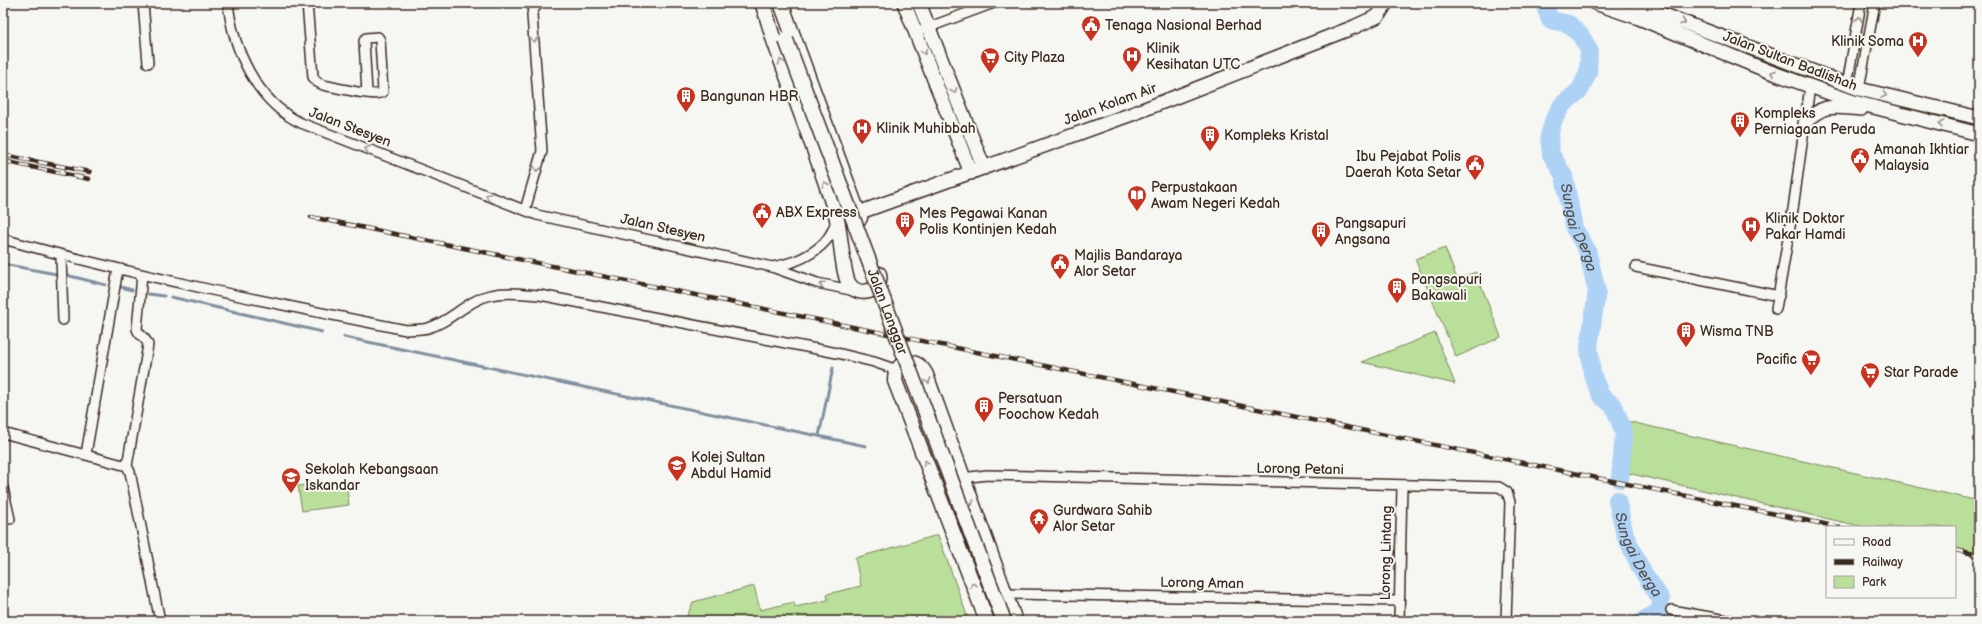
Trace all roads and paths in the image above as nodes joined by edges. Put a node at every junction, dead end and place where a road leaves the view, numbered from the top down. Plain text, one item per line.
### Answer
1 (143, 3) edge
2 (228, 3) edge
3 (306, 3) edge
4 (539, 3) edge
5 (762, 3) edge
6 (772, 3) edge
7 (781, 3) edge
8 (904, 3) edge
9 (919, 3) edge
10 (994, 3) edge
11 (1386, 3) edge
12 (1595, 3) edge
13 (1635, 3) edge
14 (1861, 3) edge
15 (1875, 3) edge
16 (929, 27) junction
17 (916, 32) junction
18 (148, 63) dead end
19 (1847, 85) junction
20 (1810, 86) junction
21 (1859, 89) junction
22 (367, 93) junction
23 (1893, 112) junction
24 (1979, 118) edge
25 (1805, 123) junction
26 (1979, 134) edge
27 (984, 168) junction
28 (971, 173) junction
29 (525, 210) junction
30 (858, 214) junction
31 (836, 218) junction
32 (3, 240) edge
33 (61, 256) junction
34 (772, 267) junction
35 (1636, 267) dead end
36 (118, 269) junction
37 (142, 275) junction
38 (861, 291) junction
39 (1779, 296) junction
40 (1776, 309) dead end
41 (63, 320) dead end
42 (896, 370) junction
43 (3, 433) edge
44 (86, 454) junction
45 (127, 466) junction
46 (962, 478) junction
47 (1402, 486) junction
48 (3, 488) edge
49 (10, 519) dead end
50 (1005, 594) junction
51 (1399, 601) junction
52 (1671, 610) dead end
53 (160, 621) edge
54 (987, 621) edge
55 (1004, 621) edge
56 (1015, 621) edge
57 (1399, 621) edge
58 (1506, 621) edge
59 (1732, 621) edge

1 - 18 street
29 -> 2 street, Jalan Stesyen
3 - 22 street
4 -> 29 street
31 -> 5 main road
6 - 55 main road, Jalan Langgar, bridge
7 - 30 main road
8 - 17 street
9 - 16 street
10 - 16 street
11 - 27 street, Jalan Kolam Air
20 -> 12 street, Jalan Sultan Badlishah
13 -> 19 street, Jalan Sultan Badlishah
19 -> 14 street
15 - 21 street
16 - 17 street
16 -> 27 street
17 -> 28 street
19 - 21 street, Jalan Sultan Badlishah
20 - 23 street, Jalan Sultan Badlishah
20 - 25 street
21 -> 24 street, Jalan Sultan Badlishah
22 - 22 street
23 - 25 street
26 -> 23 street, Jalan Sultan Badlishah
25 - 39 street
27 - 28 street, Jalan Kolam Air
28 - 30 street, Jalan Kolam Air
29 - 34 street, Jalan Stesyen
30 - 38 main road
31 - 34 street
31 - 38 main road
32 - 33 street
33 - 36 street
33 - 41 street
38 -> 34 street, Jalan Stesyen
35 - 39 street
36 - 37 street
36 - 44 street
37 - 42 street
37 - 45 street
39 - 40 street
42 -> 46 main road
54 -> 42 main road
43 - 44 street
44 - 45 street
45 - 53 street
46 - 47 street, Lorong Petani
46 -> 50 main road
47 - 51 street, Lorong Lintang
47 - 58 street, Lorong Petani
48 - 49 street
50 - 51 street, Lorong Aman
50 - 56 main road
51 - 57 street, Lorong Lintang
52 - 59 street

